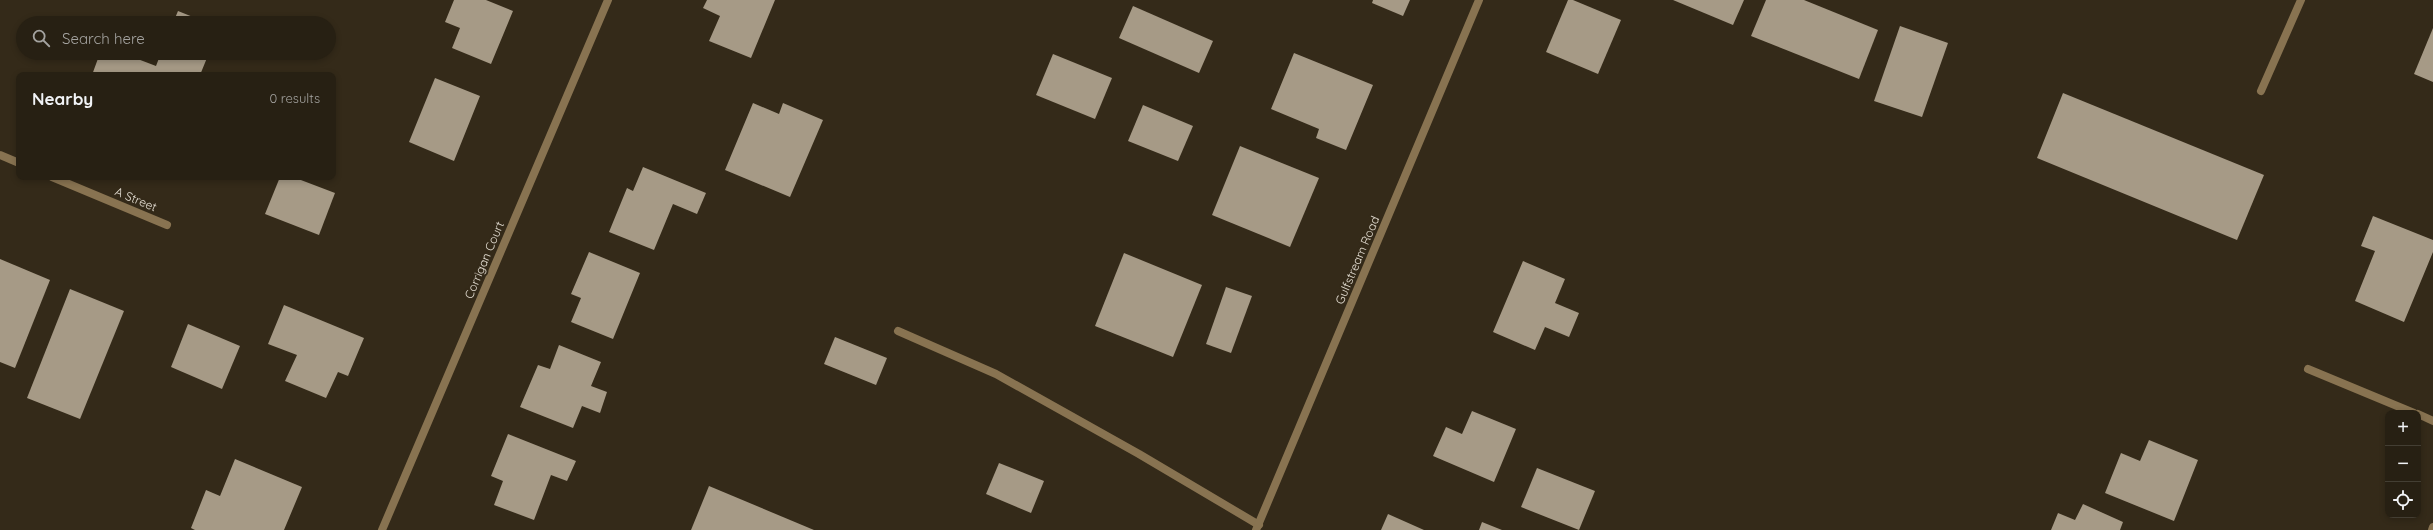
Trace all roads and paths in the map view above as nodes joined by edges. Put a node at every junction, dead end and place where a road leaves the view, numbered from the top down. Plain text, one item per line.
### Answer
1 (608, 0) edge
2 (1479, 0) edge
3 (2302, 0) edge
4 (2261, 91) dead end
5 (0, 155) edge
6 (16, 162) edge
7 (59, 180) edge
8 (167, 225) dead end
9 (898, 331) dead end
10 (2308, 369) dead end
11 (2407, 410) edge
12 (2421, 415) edge
13 (2433, 421) edge
14 (1257, 527) edge
15 (2433, 527) edge
16 (382, 530) edge
17 (2432, 530) edge

1 - 16 street, Corrigan Court
2 - 14 street, Gulfstream Road
3 - 4 street
5 - 6 street
7 - 8 street, A Street
9 - 14 street
10 - 11 street
12 - 13 street
15 - 17 street

